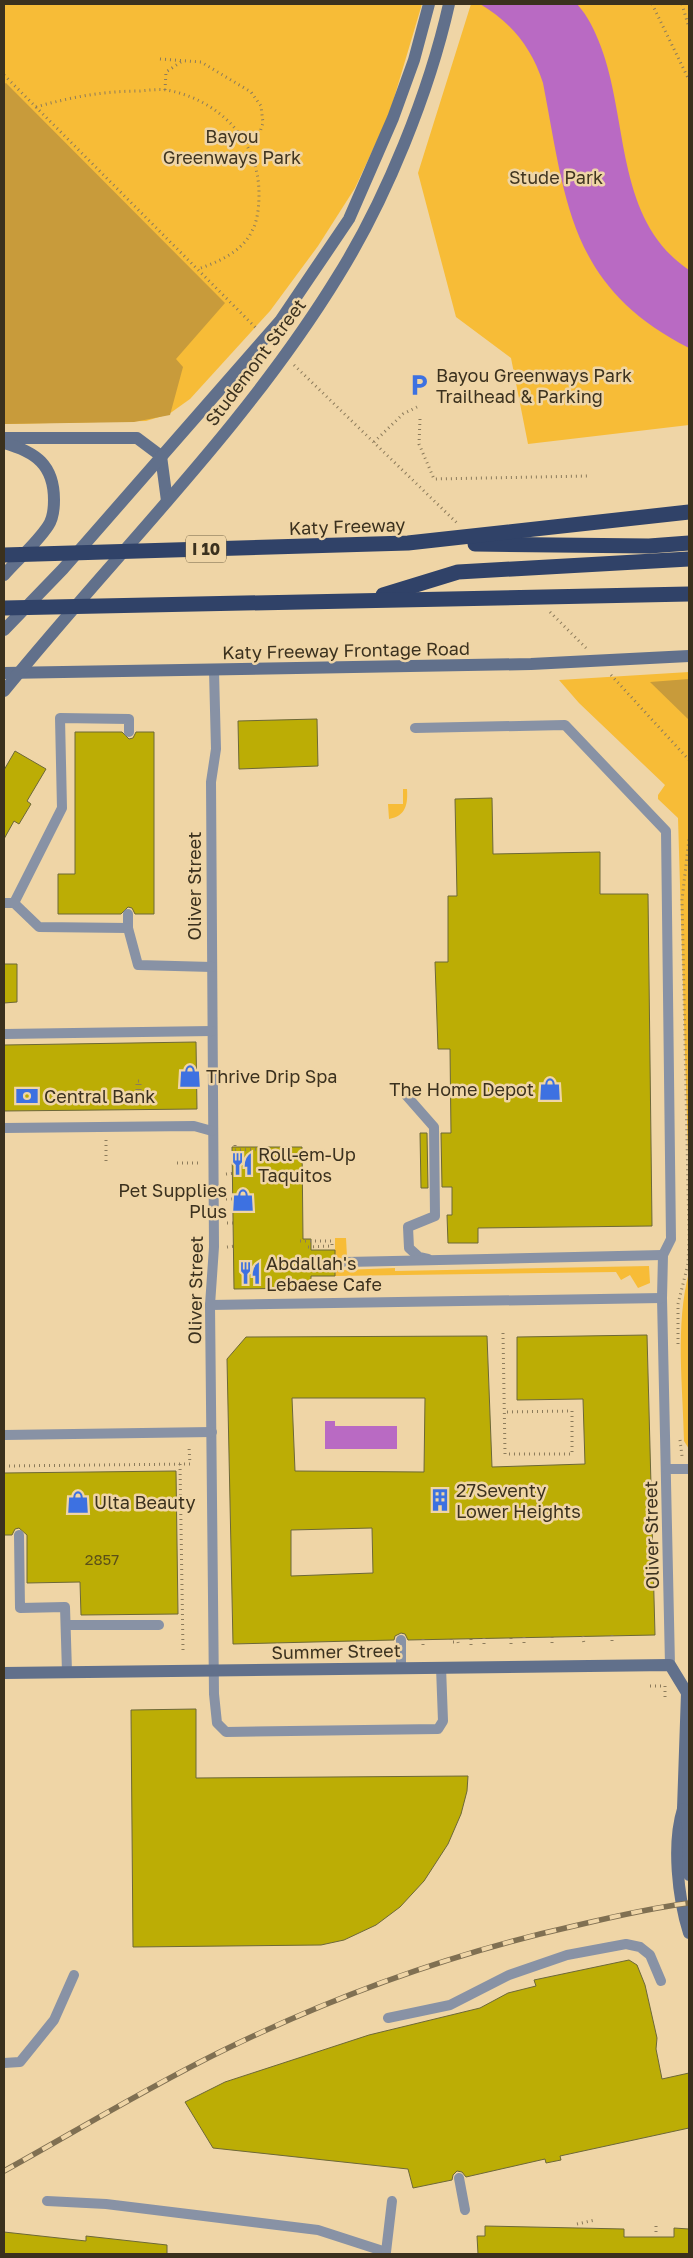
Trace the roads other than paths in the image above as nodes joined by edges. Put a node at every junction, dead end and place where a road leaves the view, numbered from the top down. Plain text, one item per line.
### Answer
1 (429, 4) edge
2 (449, 4) edge
3 (4, 438) edge
4 (4, 443) edge
5 (161, 456) junction
6 (167, 501) junction
7 (689, 512) edge
8 (408, 543) junction
9 (689, 543) edge
10 (4, 556) edge
11 (689, 559) edge
12 (4, 574) edge
13 (689, 594) edge
14 (365, 600) junction
15 (4, 608) edge
16 (4, 630) edge
17 (689, 656) edge
18 (214, 671) junction
19 (4, 673) edge
20 (18, 674) junction
21 (4, 690) edge
22 (415, 728) dead end
23 (129, 732) dead end
24 (9, 903) edge
25 (128, 914) dead end
26 (128, 928) junction
27 (212, 968) junction
28 (212, 1031) junction
29 (4, 1034) edge
30 (404, 1094) dead end
31 (4, 1128) edge
32 (212, 1131) junction
33 (663, 1255) junction
34 (434, 1260) junction
35 (346, 1262) dead end
36 (662, 1298) junction
37 (210, 1305) junction
38 (212, 1432) junction
39 (4, 1435) edge
40 (689, 1468) edge
41 (667, 1469) junction
42 (19, 1535) dead end
43 (66, 1625) junction
44 (158, 1625) dead end
45 (401, 1640) dead end
46 (670, 1665) junction
47 (401, 1667) junction
48 (440, 1667) junction
49 (214, 1671) junction
50 (67, 1672) junction
51 (4, 1673) edge
52 (683, 1809) junction
53 (689, 1874) edge
54 (689, 1933) edge
55 (74, 1975) dead end
56 (661, 1981) dead end
57 (388, 2018) dead end
58 (4, 2062) edge
59 (460, 2178) dead end
60 (392, 2200) dead end
61 (47, 2201) dead end
62 (465, 2210) dead end
63 (386, 2253) edge

1 - 5 main road, Studemont Street
2 - 6 main road, Studemont Street
3 - 5 main road
4 - 12 main road
5 - 6 main road
5 - 16 main road, Studemont Street
6 - 20 main road, Studemont Street
7 - 8 highway, Katy Freeway / I 10
8 - 9 highway
8 - 10 highway, Katy Freeway / I 10
11 - 14 highway
13 - 14 highway
14 - 15 highway
17 - 18 main road, Katy Freeway Frontage Road
18 - 20 main road, Katy Freeway Frontage Road
18 - 27 lane, Oliver Street
19 - 20 main road, Katy Freeway Frontage Road
20 - 21 main road, Studemont Street
22 - 33 lane, Oliver Street
23 - 24 lane
24 - 26 lane
25 - 26 lane
26 - 27 lane
27 - 28 lane, Oliver Street
28 - 29 lane
28 - 32 lane, Oliver Street
30 - 34 lane
31 - 32 lane
32 - 37 lane, Oliver Street
33 - 34 lane
33 - 36 lane, Oliver Street
34 - 35 lane
36 - 37 lane
36 - 41 lane, Oliver Street
37 - 38 lane, Oliver Street
38 - 39 lane
38 - 49 lane, Oliver Street
40 - 41 lane
41 - 46 lane, Oliver Street
42 - 43 lane
43 - 44 lane
43 - 50 lane
45 - 47 lane
46 - 48 main road, Summer Street
46 - 52 main road
47 - 48 main road, Summer Street
47 - 49 main road, Summer Street
48 - 49 lane, Oliver Street
49 - 50 main road, Summer Street
50 - 51 main road, Summer Street
52 - 53 main road
52 - 54 main road
55 - 58 lane
56 - 57 lane
59 - 62 lane
60 - 63 lane
61 - 63 lane

